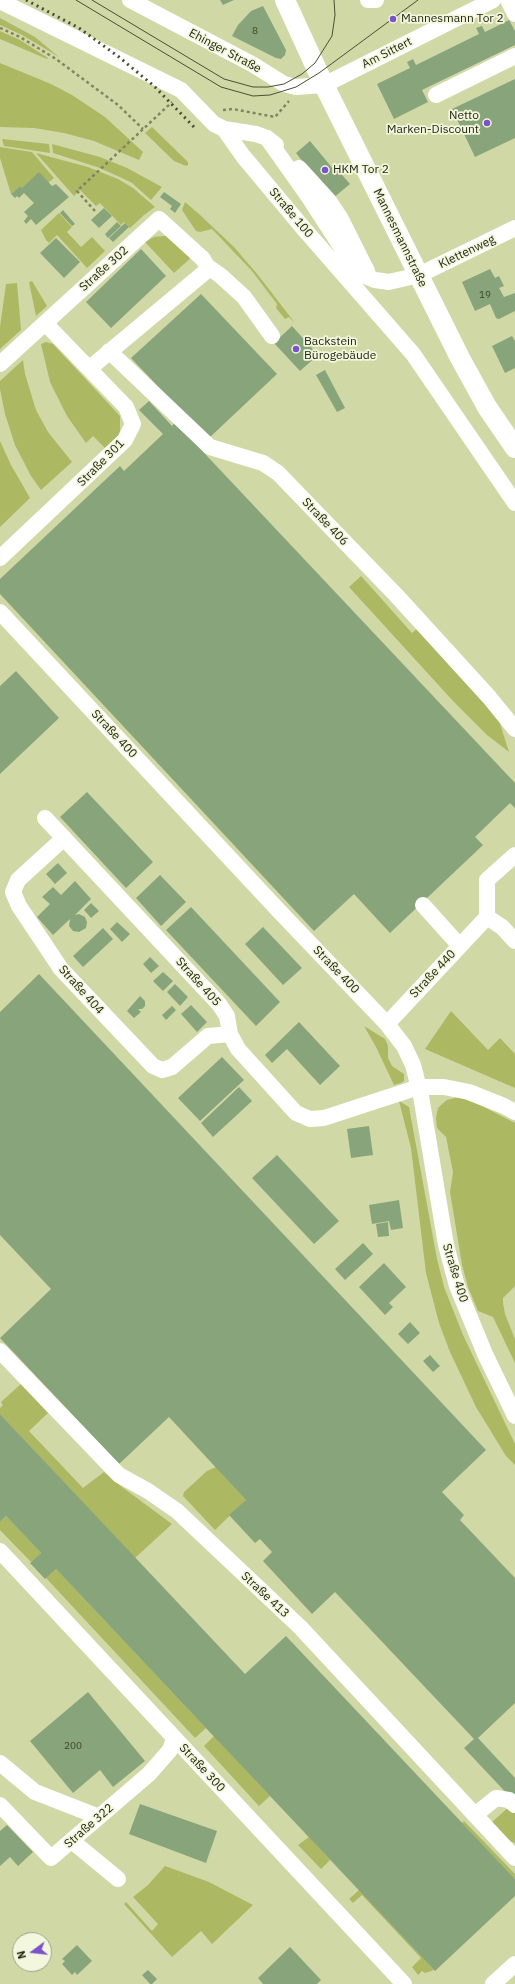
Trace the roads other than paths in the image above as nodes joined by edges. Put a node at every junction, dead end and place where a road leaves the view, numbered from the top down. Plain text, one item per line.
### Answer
1 (130, 0) edge
2 (285, 0) edge
3 (368, 0) edge
4 (376, 0) edge
5 (494, 0) edge
6 (508, 0) edge
7 (0, 1) edge
8 (152, 5) edge
9 (515, 14) edge
10 (515, 56) edge
11 (324, 85) junction
12 (436, 95) dead end
13 (224, 129) junction
14 (515, 228) edge
15 (207, 266) junction
16 (419, 275) junction
17 (45, 323) junction
18 (272, 336) dead end
19 (109, 351) junction
20 (0, 364) edge
21 (90, 368) junction
22 (515, 448) edge
23 (515, 503) edge
24 (0, 558) edge
25 (0, 612) edge
26 (515, 729) edge
27 (45, 818) dead end
28 (64, 838) junction
29 (515, 855) edge
30 (423, 906) dead end
31 (487, 917) junction
32 (515, 941) edge
33 (459, 945) junction
34 (387, 1024) junction
35 (230, 1034) junction
36 (419, 1087) junction
37 (515, 1112) edge
38 (0, 1350) edge
39 (515, 1416) edge
40 (0, 1551) edge
41 (174, 1739) junction
42 (0, 1763) edge
43 (515, 1804) edge
44 (0, 1805) edge
45 (475, 1815) junction
46 (99, 1817) junction
47 (72, 1841) junction
48 (515, 1858) edge
49 (118, 1879) dead end
50 (515, 1964) edge
51 (404, 1984) edge
52 (493, 1984) edge

1 - 8 street, Ehinger Straße
2 - 11 main road, Mannesmannstraße
3 - 4 street
5 - 11 street, Am Sittert
6 - 9 street
7 - 13 street, Straße 100
8 - 11 street, Ehinger Straße
10 - 12 street
11 - 16 main road, Mannesmannstraße
13 - 16 street, Klettenweg
13 - 23 street, Straße 100
14 - 16 street, Klettenweg
15 - 17 street, Straße 302
15 - 18 street
15 - 19 street
16 - 22 main road, Mannesmannstraße
17 - 20 street, Straße 302
17 - 21 street, Straße 301
19 - 21 street
19 - 26 street, Straße 406
21 - 24 street, Straße 301
25 - 34 street, Straße 400
27 - 28 street, Straße 405
28 - 35 street, Straße 405
28 - 35 street, Straße 404
29 - 31 street
30 - 33 street, Straße 440
31 - 32 street
31 - 33 street
33 - 34 street, Straße 440
34 - 36 street, Straße 400
35 - 36 street, Straße 405
36 - 37 street, Straße 405
36 - 39 street, Straße 400
38 - 45 street, Straße 413
40 - 41 street, Straße 300
41 - 46 street, Straße 322
41 - 51 street, Straße 300
42 - 46 street
43 - 45 street
44 - 47 street, Straße 322
45 - 48 street, Straße 413
46 - 47 street, Straße 322
47 - 49 street
50 - 52 street

